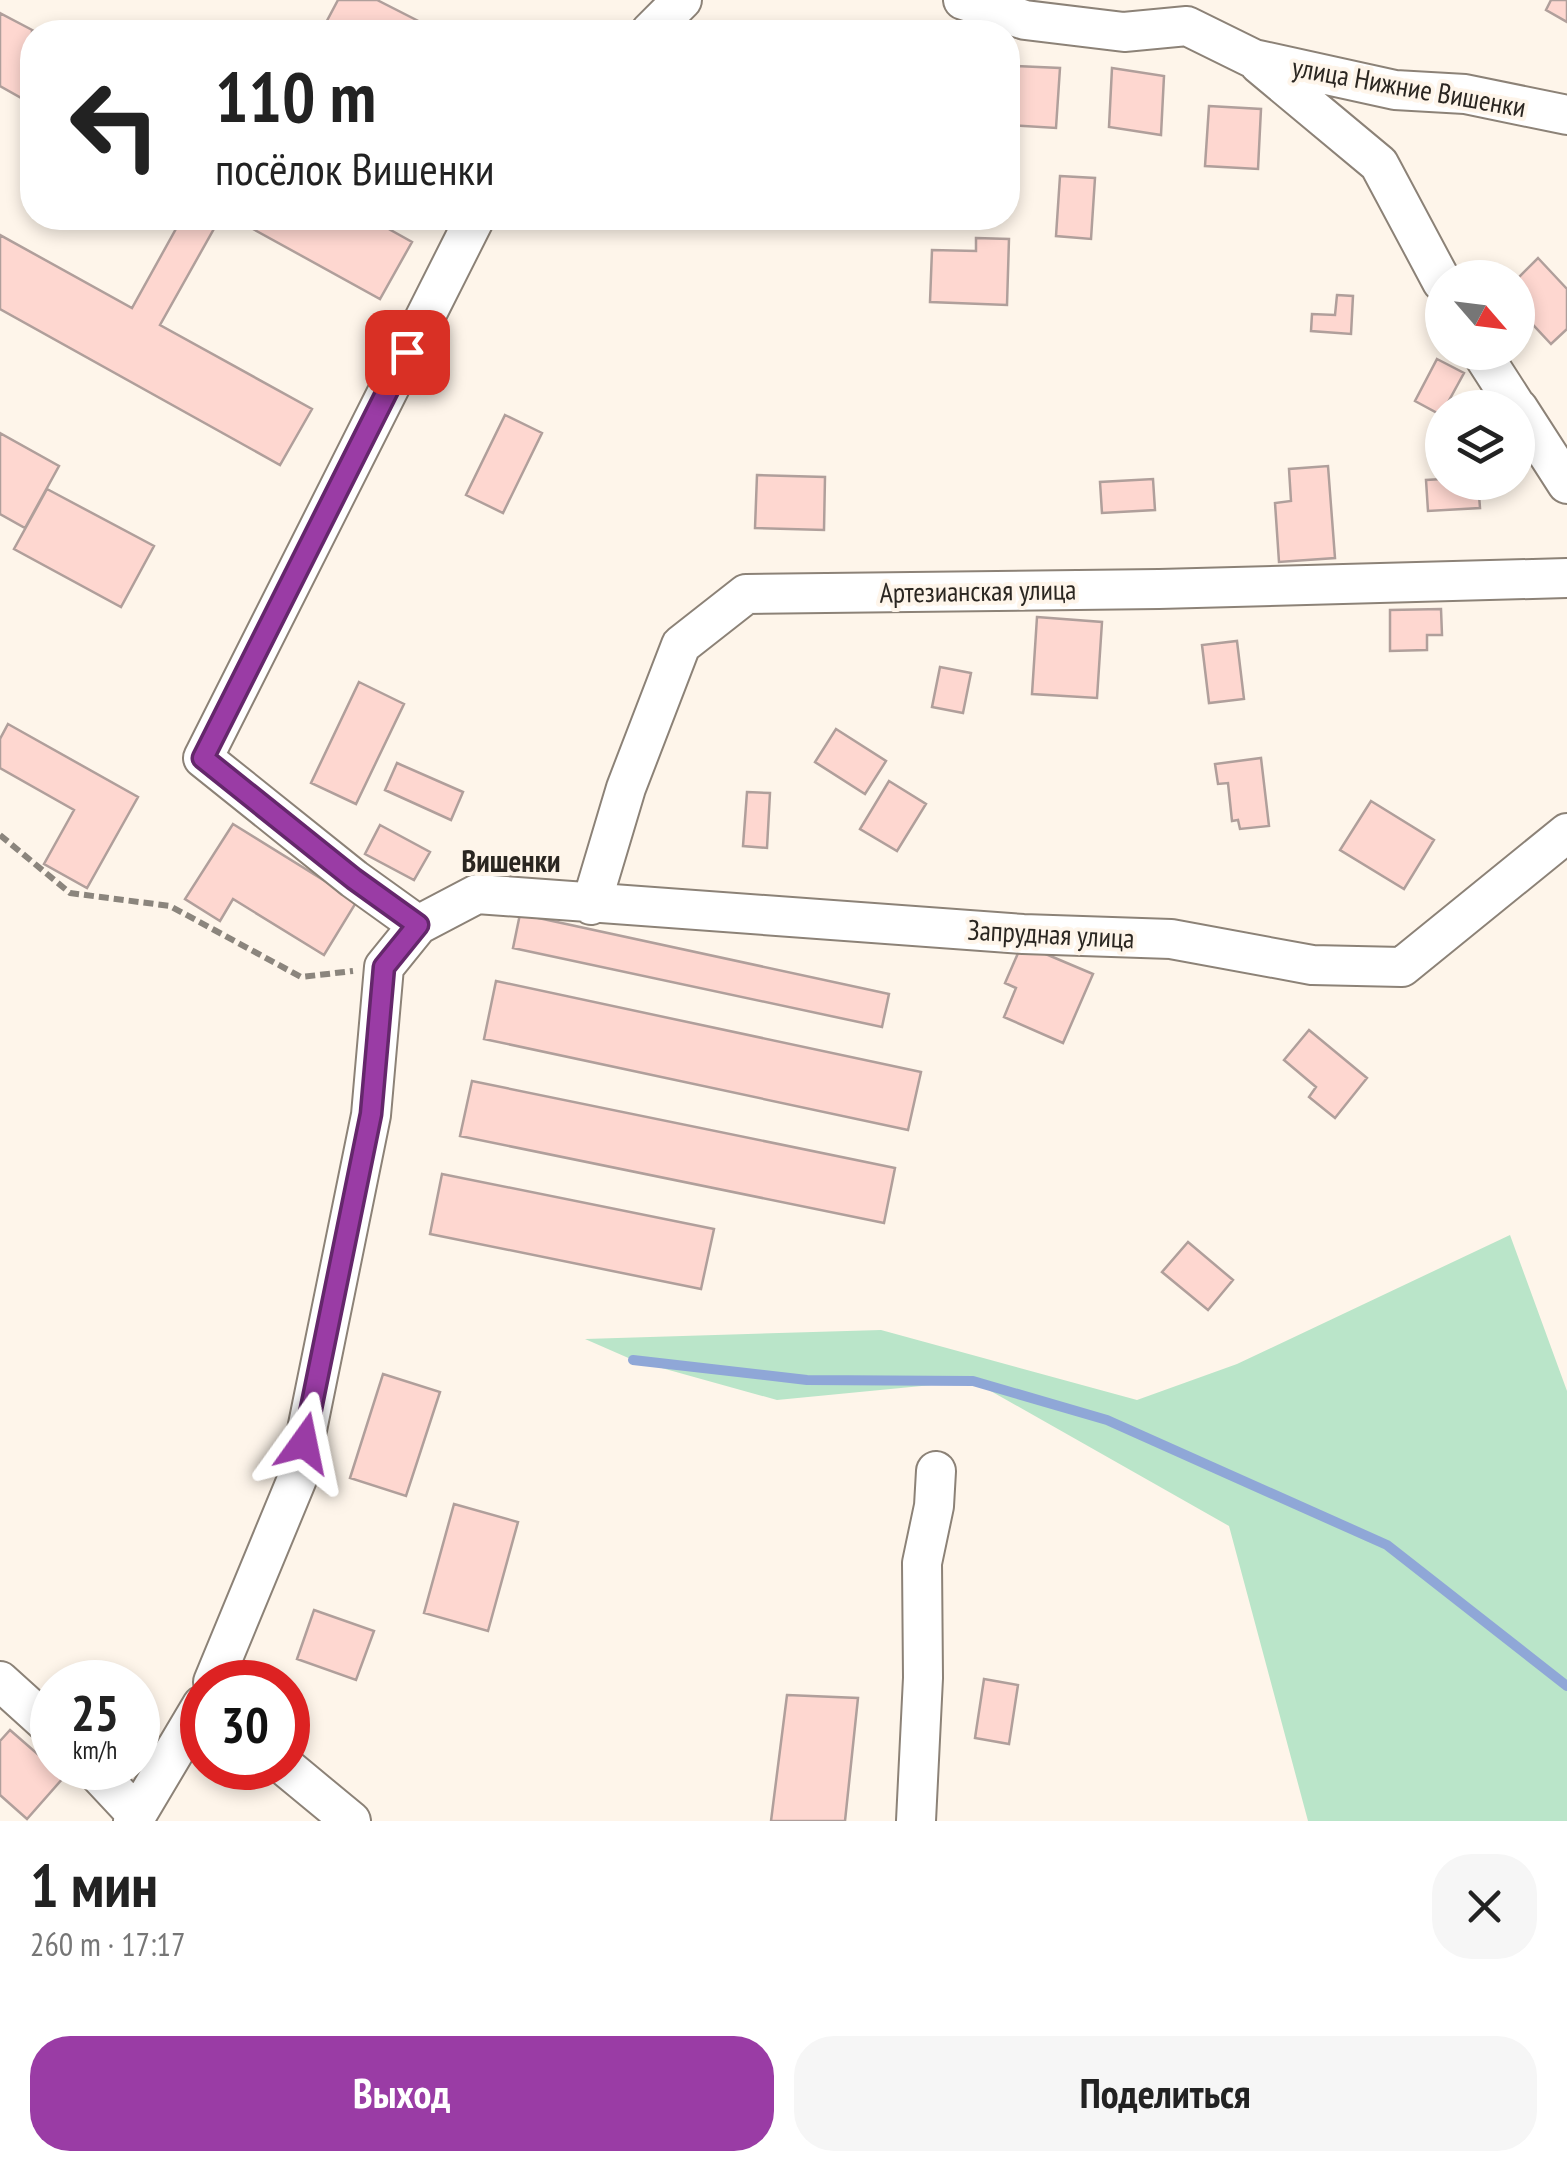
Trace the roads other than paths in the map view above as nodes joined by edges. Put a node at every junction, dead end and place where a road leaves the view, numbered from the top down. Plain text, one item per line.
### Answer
1 (682, 0) edge
2 (963, 0) edge
3 (662, 20) edge
4 (1254, 59) junction
5 (1567, 116) edge
6 (469, 230) edge
7 (1430, 260) edge
8 (1535, 435) edge
9 (1567, 484) edge
10 (1567, 578) edge
11 (1567, 834) edge
12 (591, 905) junction
13 (418, 925) junction
14 (936, 1471) dead end
15 (222, 1660) edge
16 (0, 1681) edge
17 (30, 1708) edge
18 (180, 1748) edge
19 (310, 1787) edge
20 (111, 1790) edge
21 (135, 1818) edge
22 (351, 1821) edge
23 (916, 1821) edge

1 - 3 street
2 - 4 street, улица Нижние Вишенки
4 - 5 street, улица Нижние Вишенки
4 - 7 street
6 - 13 street
8 - 9 street
10 - 12 street, Артезианская улица
11 - 12 street, Запрудная улица
12 - 13 street, Запрудная улица
13 - 15 street
14 - 23 street
16 - 17 street
18 - 21 street
19 - 22 street
20 - 21 street

